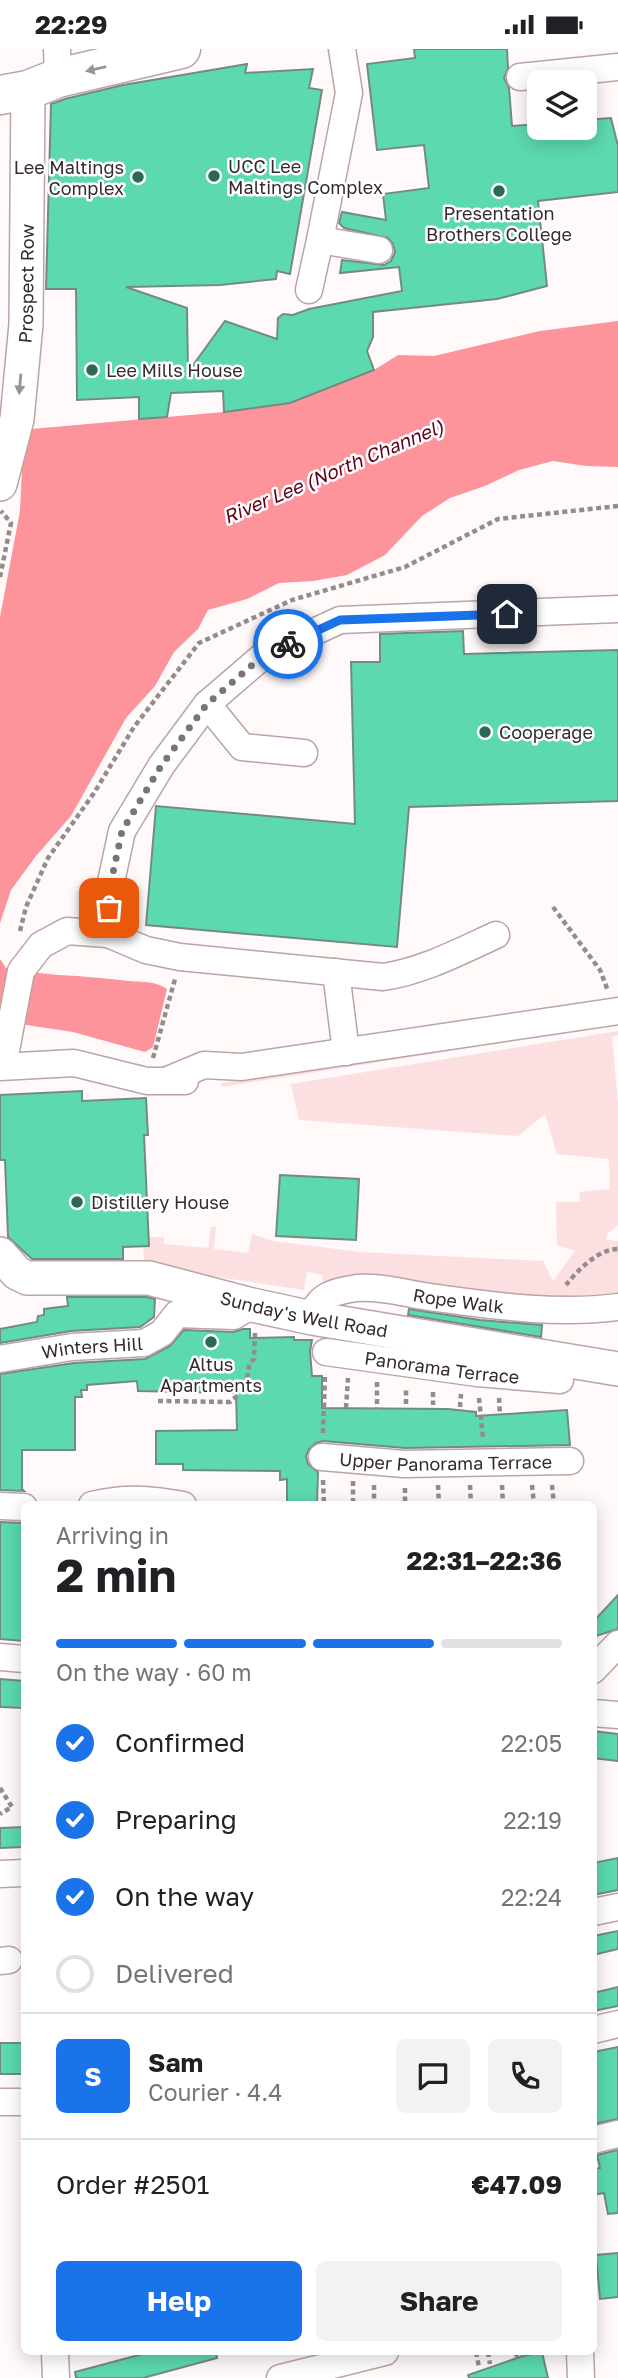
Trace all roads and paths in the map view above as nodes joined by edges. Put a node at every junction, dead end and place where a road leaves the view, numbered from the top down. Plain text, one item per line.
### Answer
1 (181, 49) edge
2 (342, 49) edge
3 (618, 67) edge
4 (520, 77) dead end
5 (35, 78) edge
6 (320, 240) junction
7 (379, 250) dead end
8 (309, 290) dead end
9 (1, 478) edge
10 (0, 510) edge
11 (0, 577) edge
12 (618, 609) edge
13 (207, 704) junction
14 (304, 753) dead end
15 (553, 907) dead end
16 (107, 934) junction
17 (496, 935) dead end
18 (180, 957) junction
19 (336, 972) junction
20 (617, 1011) edge
21 (346, 1052) junction
22 (2, 1067) edge
23 (158, 1081) junction
24 (618, 1249) edge
25 (0, 1254) edge
26 (557, 1290) dead end
27 (618, 1307) edge
28 (254, 1314) junction
29 (312, 1318) junction
30 (326, 1352) joint
31 (0, 1359) edge
32 (618, 1369) edge
33 (477, 1373) junction
34 (560, 1380) dead end
35 (158, 1401) dead end
36 (322, 1457) junction
37 (570, 1461) dead end
38 (485, 1463) junction
39 (106, 1501) edge
40 (146, 1501) edge
41 (324, 1501) edge
42 (0, 1506) edge
43 (21, 1507) edge
44 (618, 1644) edge
45 (0, 1657) edge
46 (21, 1659) edge
47 (597, 1666) edge
48 (597, 1713) edge
49 (618, 1715) edge
50 (0, 1788) edge
51 (0, 1814) edge
52 (21, 1873) edge
53 (0, 1874) edge
54 (618, 1907) edge
55 (597, 1911) edge
56 (618, 2024) edge
57 (597, 2029) edge
58 (0, 2102) edge
59 (21, 2102) edge
60 (618, 2134) edge
61 (597, 2139) edge
62 (55, 2355) edge
63 (373, 2355) edge
64 (477, 2355) edge
65 (489, 2355) edge
66 (580, 2355) edge
67 (491, 2364) dead end
68 (479, 2367) dead end
69 (56, 2378) edge
70 (280, 2378) edge
71 (581, 2378) edge

1 -> 5 highway
2 - 6 street
3 - 4 street
5 -> 9 main road, Prospect Row
6 - 7 street
6 - 8 street
10 - 11 path
12 - 13 street
13 - 14 street
13 - 16 street
15 - 20 path
16 - 18 street
16 - 22 street
17 - 19 street
18 - 19 street
18 - 23 path
19 - 21 street
20 - 21 street
21 - 23 street
22 - 23 street
24 - 26 path
25 - 28 main road, Sunday's Well Road
27 - 29 street, Rope Walk
28 - 29 main road, Sunday's Well Road
28 - 31 street, Winters Hill
28 - 35 path
29 - 32 main road, Sunday's Well Road
30 - 33 street, Panorama Terrace
30 - 36 path
33 - 34 street, Panorama Terrace
33 - 38 path
36 - 38 street, Upper Panorama Terrace
36 - 41 path
37 - 38 street, Upper Panorama Terrace
39 - 40 street
42 - 43 street
44 - 47 street
45 - 46 street
48 - 49 street
50 - 51 path
52 - 53 street
54 - 55 street
56 - 57 street
58 - 59 street
60 - 61 street
62 - 69 street
63 - 70 street
64 - 68 path
65 - 67 path
66 - 71 street

